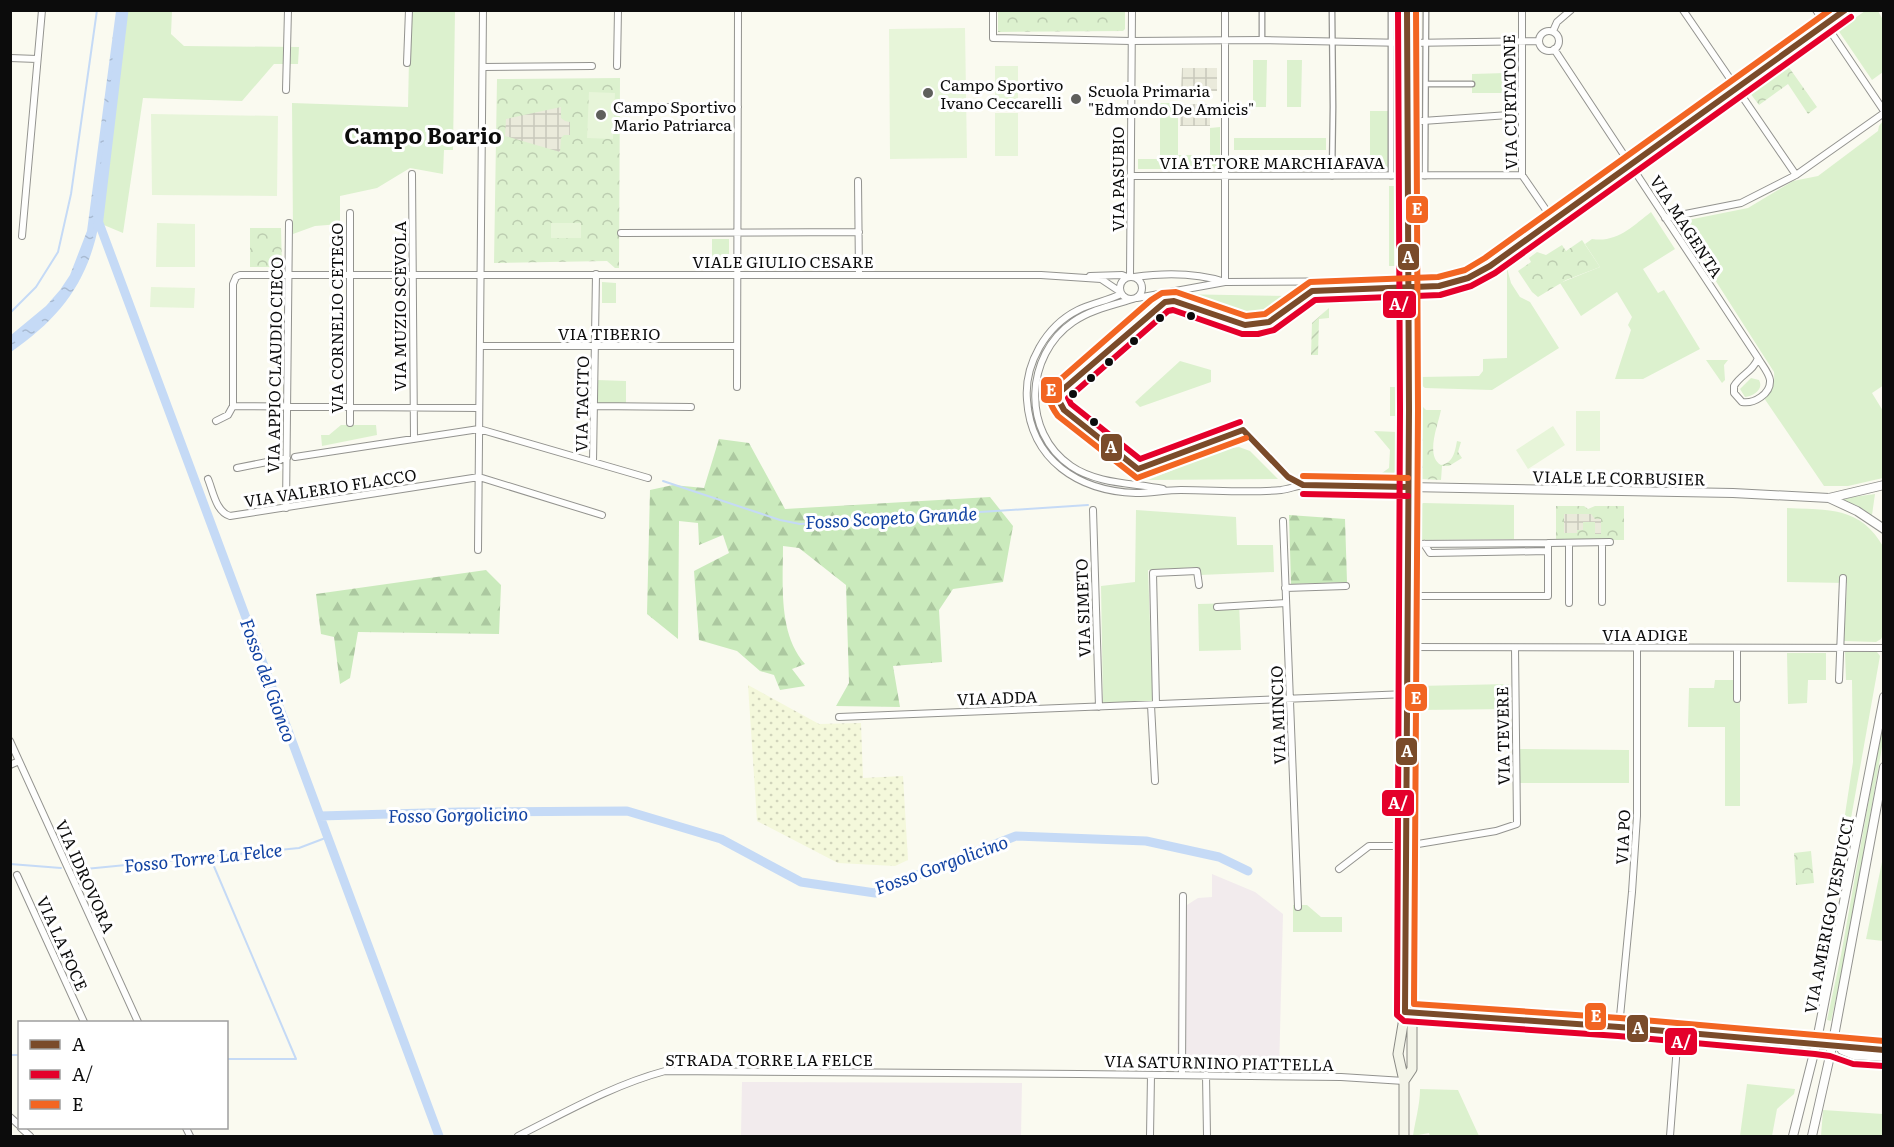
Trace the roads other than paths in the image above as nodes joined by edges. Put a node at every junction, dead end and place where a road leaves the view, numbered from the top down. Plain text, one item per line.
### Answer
1 (42, 10) edge
2 (288, 10) edge
3 (409, 10) edge
4 (483, 10) edge
5 (618, 10) edge
6 (738, 10) edge
7 (993, 10) edge
8 (1132, 10) edge
9 (1225, 10) edge
10 (1262, 10) edge
11 (1332, 10) edge
12 (1391, 10) edge
13 (1407, 10) edge
14 (1426, 10) edge
15 (1522, 10) edge
16 (1571, 10) edge
17 (1683, 10) edge
18 (1816, 10) edge
19 (1846, 10) edge
20 (1826, 25) junction
21 (1552, 32) junction
22 (1225, 40) junction
23 (1262, 40) junction
24 (1131, 41) junction
25 (1331, 41) junction
26 (1522, 41) junction
27 (1539, 41) junction
28 (1391, 42) junction
29 (1407, 43) junction
30 (1426, 43) junction
31 (1554, 50) junction
32 (10, 58) edge
33 (38, 59) junction
34 (407, 63) dead end
35 (592, 66) dead end
36 (617, 66) dead end
37 (483, 67) junction
38 (1426, 84) junction
39 (1472, 84) dead end
40 (1737, 89) junction
41 (286, 90) dead end
42 (622, 107) dead end
43 (738, 107) junction
44 (1884, 112) edge
45 (1509, 115) dead end
46 (1425, 121) junction
47 (1407, 122) junction
48 (1629, 164) junction
49 (412, 174) dead end
50 (1225, 175) junction
51 (1522, 175) junction
52 (1796, 175) junction
53 (1131, 176) junction
54 (1332, 176) junction
55 (1391, 176) junction
56 (1408, 176) junction
57 (1425, 176) junction
58 (858, 181) dead end
59 (350, 213) dead end
60 (1665, 218) junction
61 (1553, 220) junction
62 (289, 223) dead end
63 (859, 232) junction
64 (621, 233) dead end
65 (738, 233) junction
66 (22, 236) dead end
67 (289, 274) junction
68 (350, 274) junction
69 (413, 274) junction
70 (481, 274) junction
71 (596, 274) junction
72 (738, 274) junction
73 (859, 274) junction
74 (1130, 277) junction
75 (1084, 278) junction
76 (1225, 282) junction
77 (1408, 286) junction
78 (1120, 292) junction
79 (1135, 299) junction
80 (480, 346) junction
81 (595, 346) junction
82 (737, 346) junction
83 (1758, 358) junction
84 (737, 387) dead end
85 (233, 406) junction
86 (287, 406) junction
87 (594, 406) junction
88 (350, 407) junction
89 (691, 407) dead end
90 (413, 408) junction
91 (480, 408) junction
92 (216, 420) dead end
93 (350, 423) dead end
94 (479, 429) junction
95 (414, 439) junction
96 (287, 458) junction
97 (295, 458) dead end
98 (593, 462) junction
99 (237, 468) dead end
100 (479, 477) junction
101 (648, 478) dead end
102 (208, 479) dead end
103 (1884, 485) edge
104 (1408, 486) junction
105 (1170, 490) junction
106 (1829, 498) junction
107 (286, 508) junction
108 (1093, 510) dead end
109 (602, 515) dead end
110 (1283, 521) dead end
111 (1884, 529) edge
112 (1424, 543) junction
113 (1548, 543) junction
114 (1569, 543) junction
115 (1408, 544) junction
116 (478, 550) dead end
117 (1548, 551) junction
118 (1843, 578) dead end
119 (1198, 585) dead end
120 (1346, 586) dead end
121 (1285, 588) junction
122 (1408, 596) junction
123 (1602, 602) dead end
124 (1286, 603) junction
125 (1569, 603) dead end
126 (1217, 607) dead end
127 (1407, 647) junction
128 (1637, 647) junction
129 (1515, 648) junction
130 (1737, 648) junction
131 (1839, 648) junction
132 (1884, 648) edge
133 (1839, 680) dead end
134 (1407, 694) junction
135 (1884, 697) edge
136 (1290, 699) junction
137 (1737, 699) dead end
138 (1154, 704) junction
139 (1099, 707) junction
140 (839, 717) dead end
141 (10, 741) edge
142 (19, 761) junction
143 (10, 765) edge
144 (1884, 767) edge
145 (1155, 781) dead end
146 (1406, 846) junction
147 (1339, 869) dead end
148 (17, 875) dead end
149 (1184, 896) dead end
150 (1298, 907) dead end
151 (1405, 1012) junction
152 (83, 1021) edge
153 (137, 1021) edge
154 (1619, 1027) junction
155 (1678, 1033) junction
156 (1816, 1045) junction
157 (1832, 1047) junction
158 (1884, 1050) edge
159 (1884, 1057) edge
160 (1035, 1074) joint
161 (1151, 1075) junction
162 (1182, 1075) junction
163 (1206, 1075) junction
164 (1404, 1081) junction
165 (518, 1137) edge
166 (1150, 1137) edge
167 (1207, 1137) edge
168 (1404, 1137) edge
169 (1670, 1137) edge
170 (1793, 1137) edge
171 (1812, 1137) edge

1 - 33 street
2 - 41 street
3 - 34 street
4 - 37 street
5 - 36 street
6 - 43 street
7 - 24 street
8 - 24 street, VIA PASUBIO
9 - 22 street
10 - 23 street
11 - 25 street
12 - 28 street
13 - 29 main road
14 - 30 street
15 - 26 street, VIA CURTATONE
16 - 21 street
17 - 40 street
18 - 20 street
19 - 20 street, VIALE GIULIO CESARE
20 - 40 street, VIALE GIULIO CESARE
20 - 44 street
21 - 27 street
21 - 31 street
22 - 23 street
22 - 24 street
22 - 50 street
23 - 25 street
24 - 53 street, VIA PASUBIO
25 - 28 street
25 - 54 street
26 - 27 street
26 - 30 street
26 - 51 street, VIA CURTATONE
27 - 31 street
28 - 29 street
28 - 55 street
29 - 30 street
29 - 47 main road
30 - 38 street
31 - 48 street, VIA MAGENTA
32 - 33 street
33 - 66 street
35 - 37 street
37 - 70 street
38 - 39 street
38 - 46 street
40 - 48 street, VIALE GIULIO CESARE
40 - 52 street
42 - 43 street
43 - 65 street
44 - 52 street
45 - 46 street
46 - 47 street
46 - 57 street
47 - 56 main road
48 - 60 street, VIA MAGENTA
48 - 61 street, VIALE GIULIO CESARE
49 - 69 street, VIA MUZIO SCEVOLA
50 - 53 street, VIA ETTORE MARCHIAFAVA
50 - 54 street, VIA ETTORE MARCHIAFAVA
50 - 76 street
51 - 57 street, VIA ETTORE MARCHIAFAVA
51 - 61 street, VIA CURTATONE
52 - 60 street
53 - 74 street, VIA PASUBIO
54 - 55 street, VIA ETTORE MARCHIAFAVA
55 - 56 street, VIA ETTORE MARCHIAFAVA
56 - 57 street, VIA ETTORE MARCHIAFAVA
56 - 77 main road
58 - 63 street
59 - 68 street, VIA CORNELIO CETEGO
60 - 83 street, VIA MAGENTA
61 - 77 street, VIALE GIULIO CESARE
62 - 67 street, VIA APPIO CLAUDIO CIECO
63 - 65 street
63 - 73 street
64 - 65 street
65 - 72 street
67 - 68 street, VIALE GIULIO CESARE
67 - 85 street, VIALE GIULIO CESARE
67 - 86 street, VIA APPIO CLAUDIO CIECO
68 - 69 street, VIALE GIULIO CESARE
68 - 88 street, VIA CORNELIO CETEGO
69 - 70 street, VIALE GIULIO CESARE
69 - 90 street, VIA MUZIO SCEVOLA
70 - 71 street, VIALE GIULIO CESARE
70 - 80 street
71 - 72 street, VIALE GIULIO CESARE
71 - 81 street, VIA TACITO
72 - 73 street, VIALE GIULIO CESARE
72 - 82 street
73 - 75 street, VIALE GIULIO CESARE
74 - 75 street, VIALE GIULIO CESARE
74 - 76 street, VIALE GIULIO CESARE
74 - 78 street
74 - 79 street
75 - 78 street, VIALE GIULIO CESARE
76 - 77 street, VIALE GIULIO CESARE
76 - 79 street, VIALE GIULIO CESARE
77 - 104 main road
78 - 79 street
78 - 105 street
79 - 105 street, VIALE GIULIO CESARE
80 - 81 street, VIA TIBERIO
80 - 91 street
81 - 82 street, VIA TIBERIO
81 - 87 street, VIA TACITO
82 - 84 street
83 - 83 street, VIA MAGENTA
85 - 86 street
85 - 92 street
86 - 88 street
86 - 96 street, VIA APPIO CLAUDIO CIECO
87 - 89 street
87 - 98 street, VIA TACITO
88 - 90 street
88 - 93 street, VIA CORNELIO CETEGO
90 - 91 street
90 - 95 street, VIA MUZIO SCEVOLA
91 - 94 street
94 - 95 street
94 - 98 street
94 - 100 street
95 - 97 street
96 - 99 street
96 - 107 street, VIA APPIO CLAUDIO CIECO
98 - 101 street
100 - 107 street, VIA VALERIO FLACCO
100 - 109 street
100 - 116 street
102 - 107 street, VIA VALERIO FLACCO
103 - 106 street, VIALE LE CORBUSIER
104 - 105 street
104 - 106 street, VIALE LE CORBUSIER
104 - 115 main road
106 - 111 street, VIALE LE CORBUSIER
108 - 139 street, VIA SIMETO
110 - 121 street, VIA MINCIO
112 - 113 street
112 - 115 street
112 - 117 street
113 - 114 street
113 - 117 street
114 - 123 street
114 - 125 street
115 - 122 main road
117 - 122 street
118 - 131 street
119 - 138 street
120 - 121 street
121 - 124 street, VIA MINCIO
122 - 127 main road
124 - 126 street
124 - 136 street, VIA MINCIO
127 - 129 street, VIA ADIGE
127 - 134 main road
128 - 129 street, VIA ADIGE
128 - 130 street, VIA ADIGE
128 - 154 street, VIA PO
129 - 146 street, VIA TEVERE
130 - 131 street, VIA ADIGE
130 - 137 street
131 - 132 street, VIA ADIGE
131 - 133 street
134 - 136 street, VIA ADDA
134 - 146 main road
135 - 156 street, VIA AMERIGO VESPUCCI
136 - 138 street, VIA ADDA
136 - 150 street, VIA MINCIO
138 - 139 street, VIA ADDA
138 - 145 street
139 - 140 street, VIA ADDA
141 - 142 street, VIA IDROVORA
142 - 143 street
142 - 153 street, VIA IDROVORA
144 - 157 street, VIA AMERIGO VESPUCCI
146 - 147 street
146 - 151 main road
148 - 152 street, VIA LA FOCE
149 - 162 street
151 - 154 street
151 - 164 main road
154 - 155 street
155 - 156 street
155 - 169 street
156 - 157 street
156 - 170 street, VIA AMERIGO VESPUCCI
157 - 158 street
157 - 159 street
157 - 171 street, VIA AMERIGO VESPUCCI
160 - 161 street, VIA SATURNINO PIATTELLA
160 - 165 street, STRADA TORRE LA FELCE
161 - 162 street, VIA SATURNINO PIATTELLA
161 - 166 street
162 - 163 street, VIA SATURNINO PIATTELLA
163 - 164 street, VIA SATURNINO PIATTELLA
163 - 167 street
164 - 168 main road

